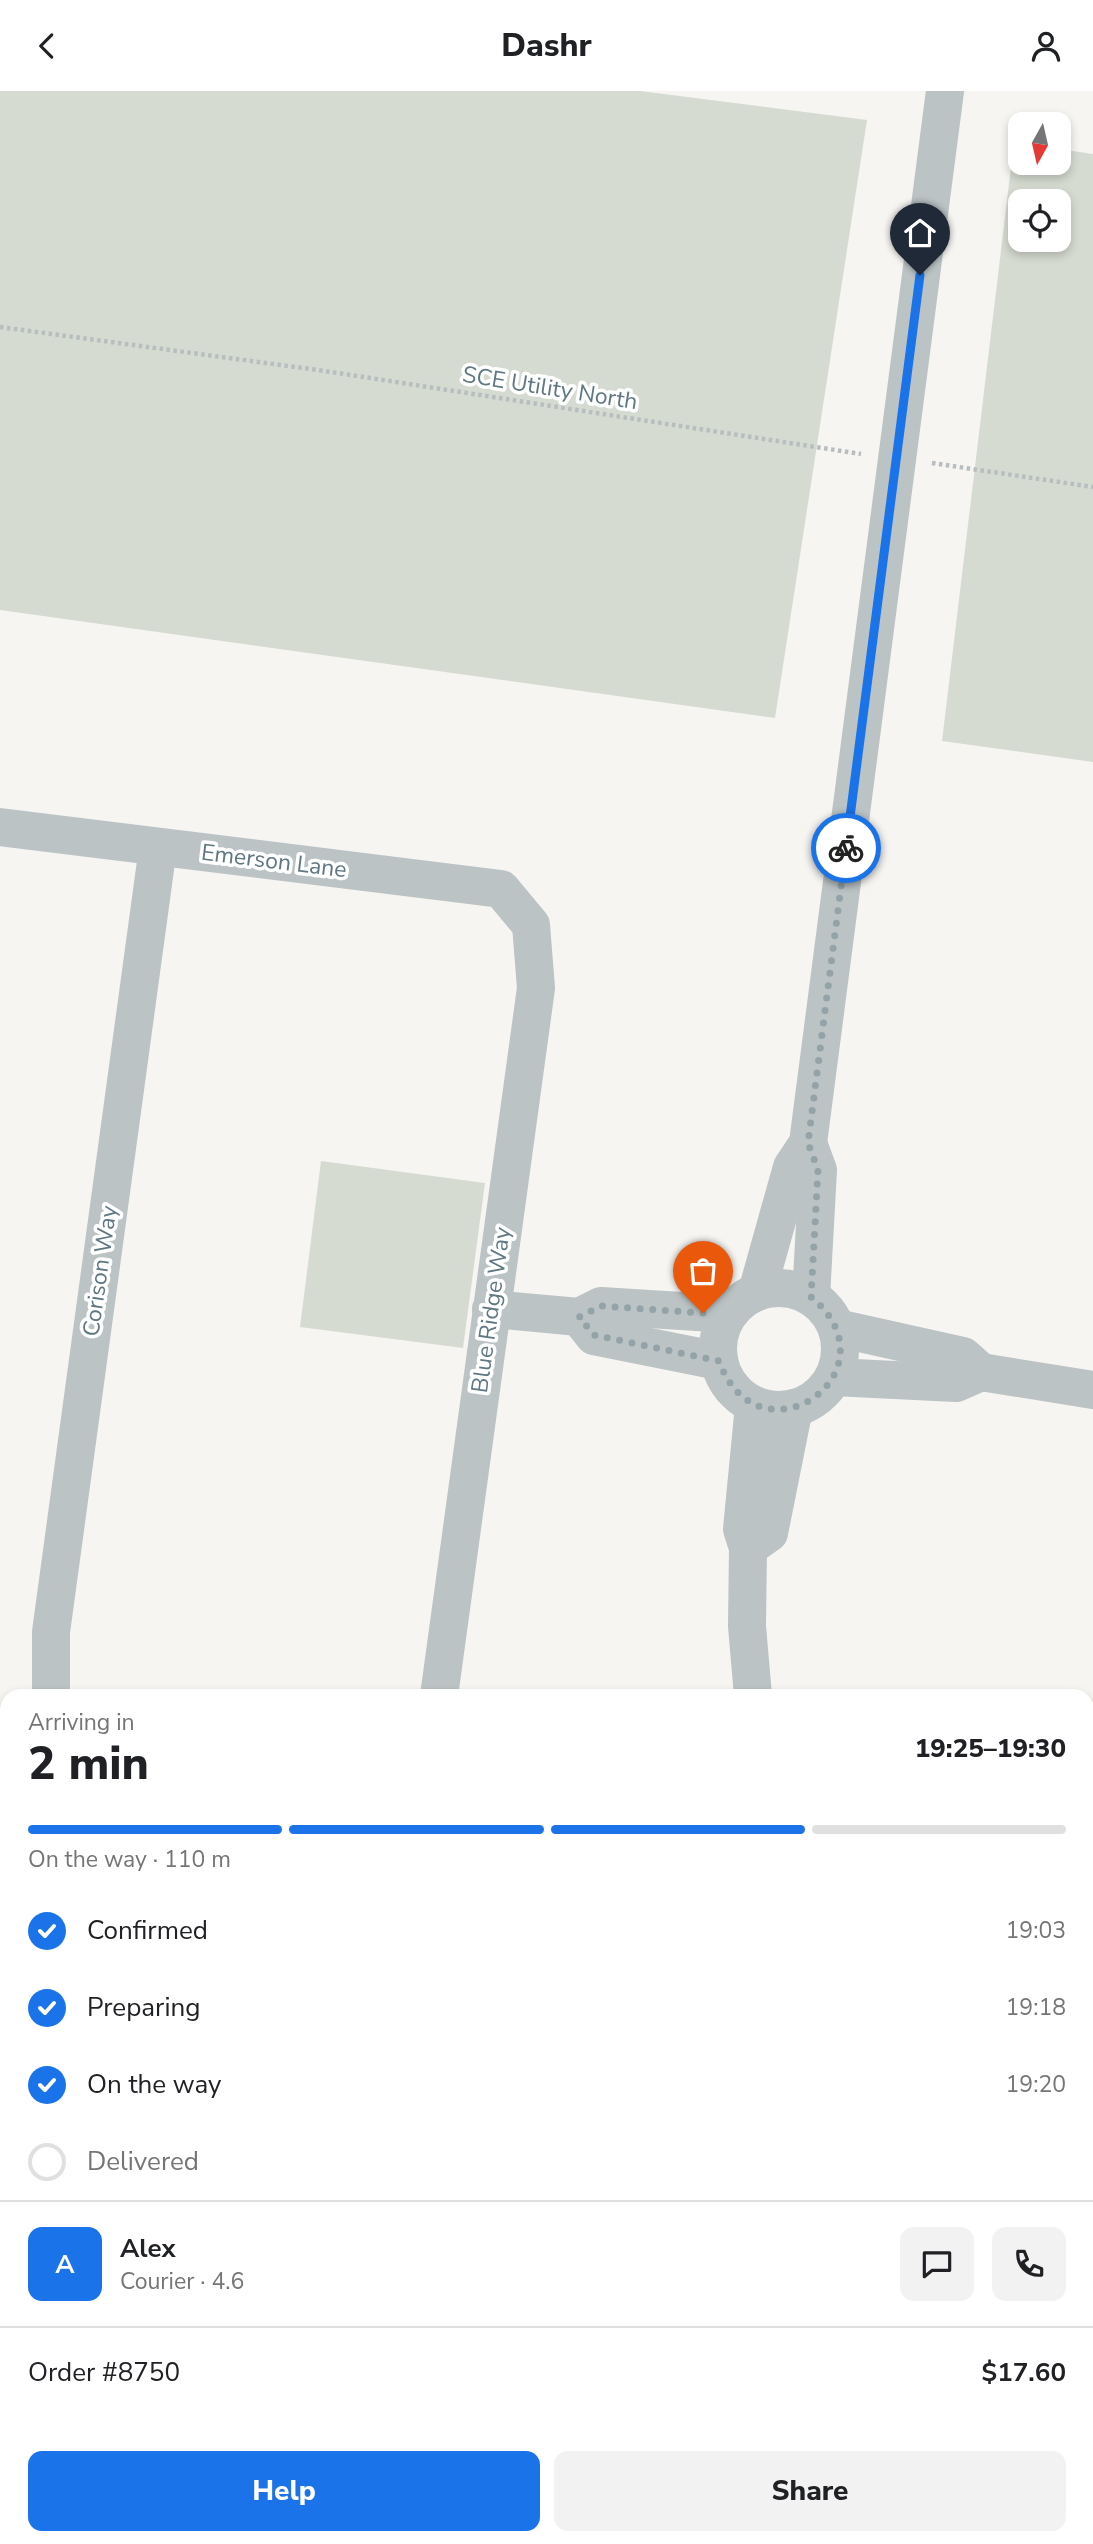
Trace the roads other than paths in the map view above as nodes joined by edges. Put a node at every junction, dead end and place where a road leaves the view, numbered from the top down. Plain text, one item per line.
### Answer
1 (945, 91) edge
2 (0, 827) edge
3 (158, 848) junction
4 (531, 925) joint
5 (808, 1143) junction
6 (811, 1297) junction
7 (743, 1303) junction
8 (491, 1309) junction
9 (579, 1317) junction
10 (837, 1328) junction
11 (719, 1361) junction
12 (981, 1372) junction
13 (834, 1377) junction
14 (1093, 1389) edge
15 (754, 1405) junction
16 (794, 1408) junction
17 (748, 1548) junction
18 (51, 1689) edge
19 (440, 1689) edge
20 (752, 1689) edge

1 - 5 street
2 - 3 street, Emerson Lane
3 - 4 street, Emerson Lane
3 - 18 street, Corison Way
4 - 8 street, Blue Ridge Way
5 - 6 street
5 - 7 street
6 - 7 street
6 - 10 street
7 - 9 street
7 - 11 street
8 - 9 street
8 - 19 street, Blue Ridge Way
9 - 11 street
10 - 12 street
10 - 13 street
11 - 15 street
12 - 13 street
12 - 14 street
13 - 16 street
15 - 16 street
15 - 17 street
16 - 17 street
17 - 20 street

